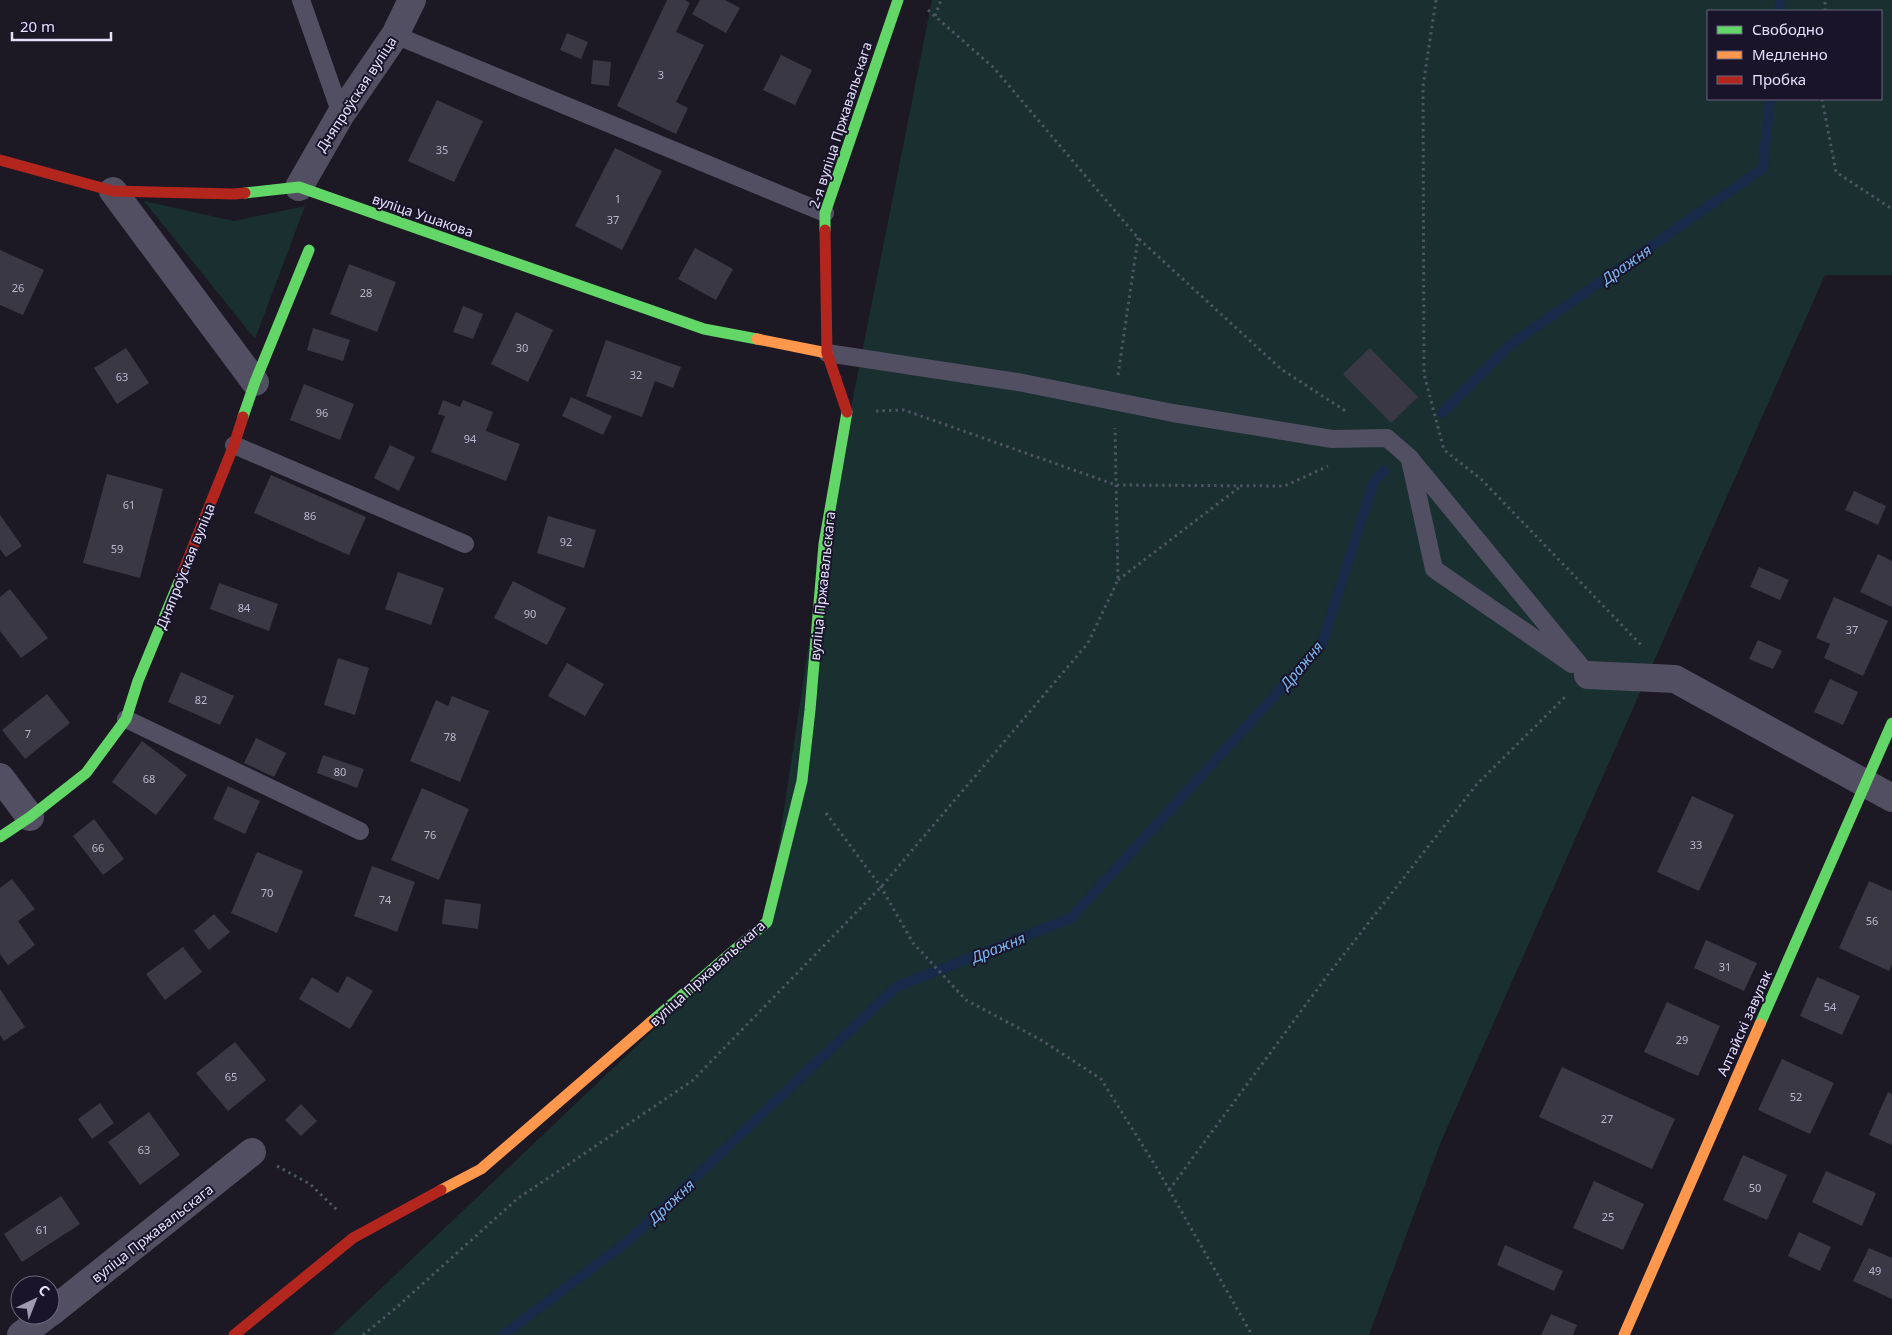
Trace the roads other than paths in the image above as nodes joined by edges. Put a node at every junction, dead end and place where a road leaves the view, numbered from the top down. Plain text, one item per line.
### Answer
1 (301, 0) edge
2 (412, 0) edge
3 (898, 0) edge
4 (394, 35) junction
5 (341, 114) junction
6 (0, 160) edge
7 (298, 187) junction
8 (114, 191) junction
9 (825, 213) junction
10 (309, 250) dead end
11 (828, 352) junction
12 (255, 382) junction
13 (234, 445) junction
14 (1409, 457) junction
15 (465, 544) dead end
16 (1588, 674) junction
17 (126, 719) junction
18 (1892, 723) edge
19 (0, 777) edge
20 (1865, 784) junction
21 (1892, 798) edge
22 (30, 817) junction
23 (360, 831) dead end
24 (0, 838) edge
25 (252, 1152) road end
26 (60, 1305) edge
27 (34, 1325) edge
28 (21, 1335) edge
29 (234, 1335) edge
30 (1624, 1335) edge

1 - 5 lane
2 - 4 street, Дняпроўская вуліца
3 - 9 street, 2-я вуліца Пржавальскага
4 - 5 street, Дняпроўская вуліца
4 - 9 lane
5 - 7 street, Дняпроўская вуліца
6 - 8 street, вуліца Ушакова
7 - 8 street, вуліца Ушакова
7 - 11 street, вуліца Ушакова
8 - 12 street
9 - 11 street, 2-я вуліца Пржавальскага
10 - 12 street, Дняпроўская вуліца
11 - 14 lane
11 - 29 street, вуліца Пржавальскага
12 - 13 street, Дняпроўская вуліца
13 - 15 lane
13 - 17 street, Дняпроўская вуліца
14 - 16 lane
14 - 16 lane
16 - 20 street
17 - 22 street, Дняпроўская вуліца
17 - 23 lane
18 - 20 street, Алтайскі завулак
19 - 22 street
20 - 21 street
20 - 30 street, Алтайскі завулак
22 - 24 street, Дняпроўская вуліца
25 - 26 street, вуліца Пржавальскага
27 - 28 street, вуліца Пржавальскага

